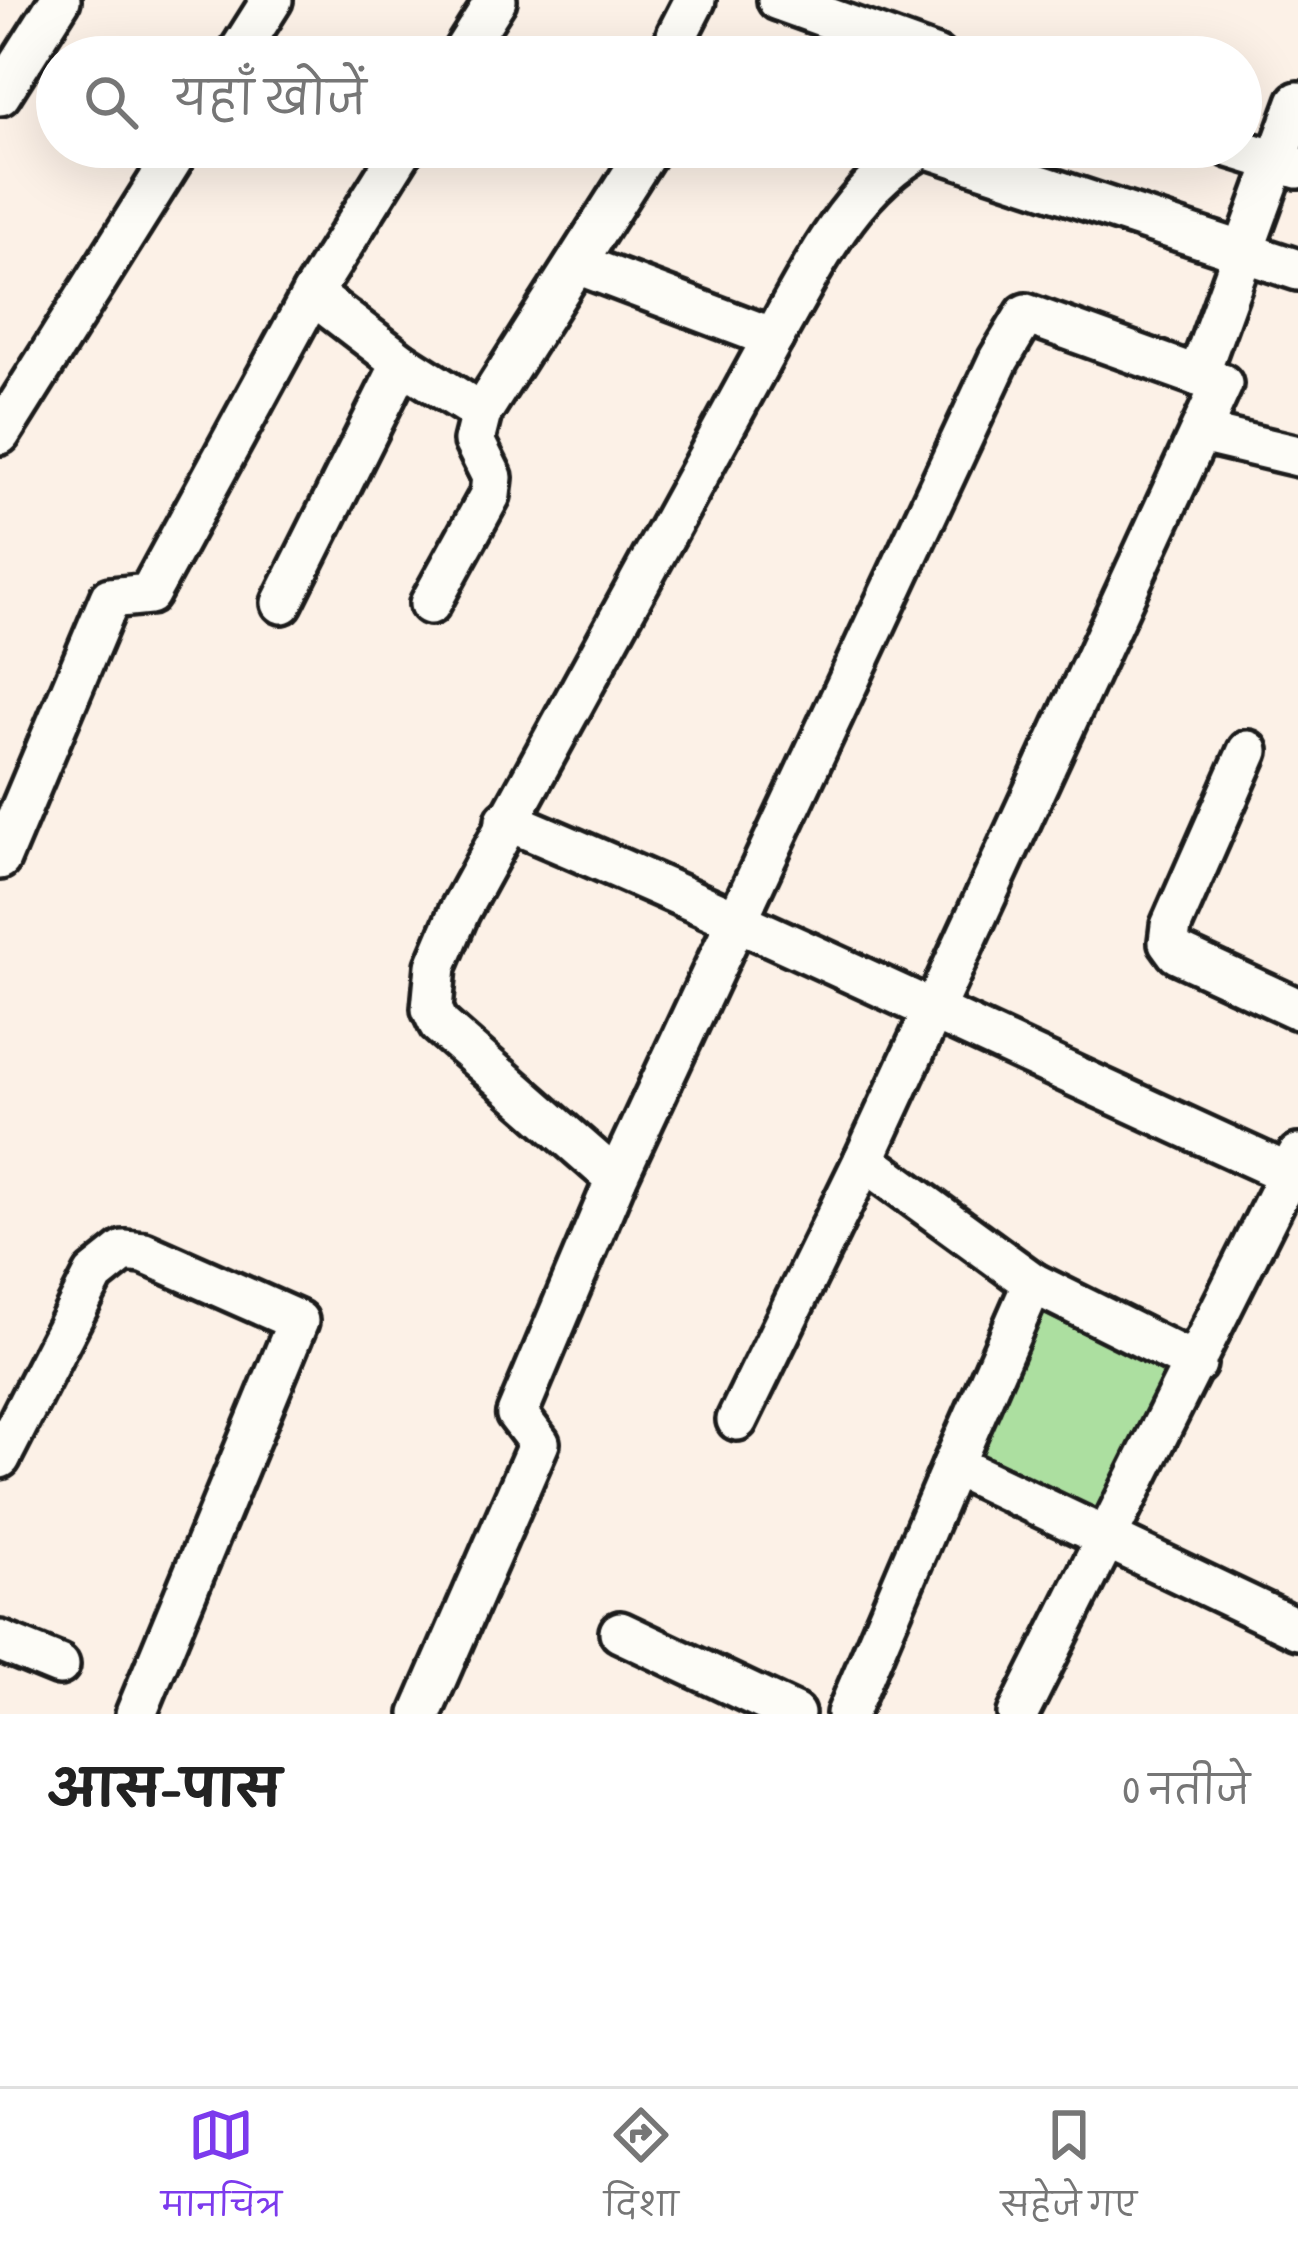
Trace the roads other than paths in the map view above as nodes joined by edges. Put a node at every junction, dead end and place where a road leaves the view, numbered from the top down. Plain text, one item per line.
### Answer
1 (60, 0) edge
2 (272, 0) edge
3 (496, 0) edge
4 (695, 0) edge
5 (778, 0) edge
6 (37, 36) edge
7 (249, 36) edge
8 (473, 36) edge
9 (677, 36) edge
10 (878, 36) edge
11 (36, 38) edge
12 (0, 94) edge
13 (1298, 102) edge
14 (1288, 165) edge
15 (167, 168) edge
16 (391, 168) edge
17 (638, 168) edge
18 (884, 168) edge
19 (989, 168) edge
20 (1244, 252) junction
21 (580, 265) junction
22 (1298, 270) edge
23 (312, 294) junction
24 (773, 338) junction
25 (402, 363) junction
26 (1198, 376) junction
27 (481, 413) junction
28 (1201, 433) junction
29 (0, 434) edge
30 (1298, 456) edge
31 (282, 603) dead end
32 (430, 604) dead end
33 (1248, 752) dead end
34 (506, 820) junction
35 (0, 859) edge
36 (739, 918) junction
37 (1298, 1009) edge
38 (932, 1013) junction
39 (864, 1160) junction
40 (1295, 1169) edge
41 (616, 1180) junction
42 (1034, 1283) junction
43 (1196, 1364) junction
44 (737, 1420) dead end
45 (0, 1458) edge
46 (953, 1465) junction
47 (1110, 1538) junction
48 (1298, 1630) edge
49 (620, 1632) dead end
50 (0, 1641) edge
51 (59, 1665) dead end
52 (136, 1714) edge
53 (421, 1714) edge
54 (794, 1714) edge
55 (847, 1714) edge
56 (1018, 1714) edge

1 - 6 street
2 - 7 street
3 - 8 street
4 - 9 street
5 - 10 street
11 - 12 street
13 - 14 street
14 - 20 street
15 - 29 street
16 - 23 street
17 - 21 street
18 - 24 street
19 - 20 street
20 - 22 street
20 - 26 street
21 - 24 street
21 - 27 street
23 - 25 street
23 - 35 street
24 - 34 street
25 - 27 street
25 - 31 street
26 - 28 street
26 - 36 street
27 - 32 street
28 - 30 street
28 - 38 street
33 - 37 street
34 - 36 street
34 - 41 street
36 - 38 street
36 - 41 street
38 - 39 street
38 - 40 street
39 - 42 street
39 - 44 street
40 - 43 street
41 - 53 street
42 - 43 street
42 - 46 street
43 - 47 street
45 - 52 street
46 - 47 street
46 - 55 street
47 - 48 street
47 - 56 street
49 - 54 street
50 - 51 street

